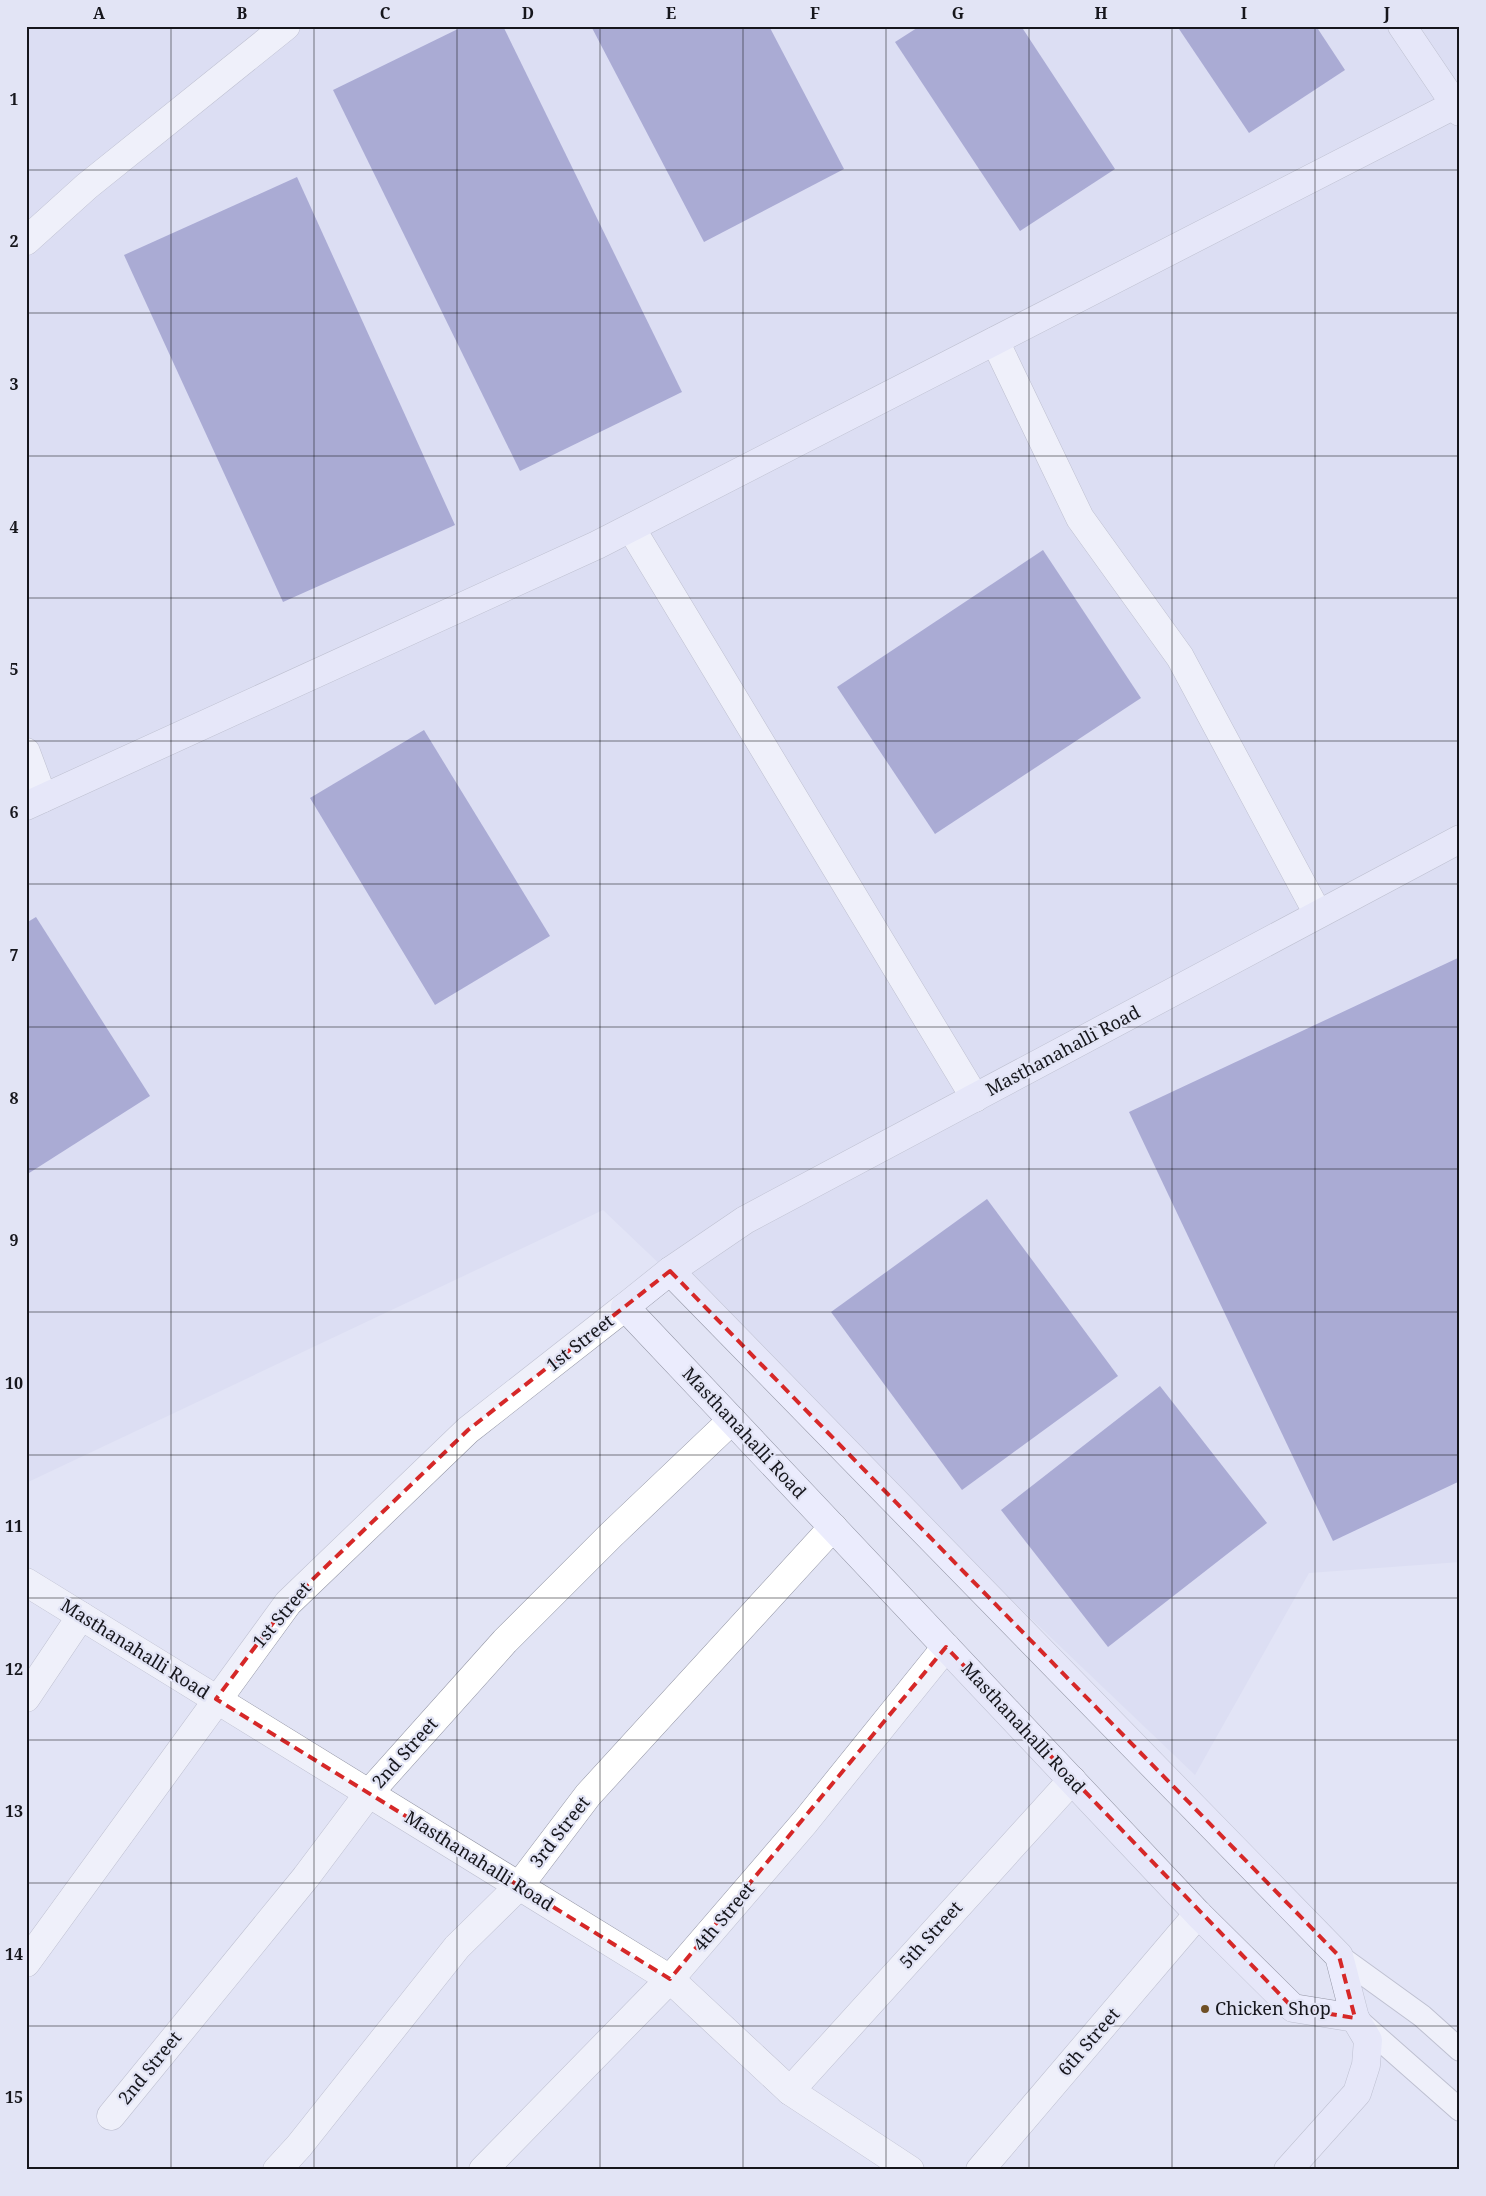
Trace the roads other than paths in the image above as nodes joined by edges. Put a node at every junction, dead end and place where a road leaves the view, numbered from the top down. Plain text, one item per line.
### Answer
1 (286, 26) edge
2 (1402, 26) edge
3 (1458, 106) edge
4 (26, 241) edge
5 (995, 340) junction
6 (632, 528) junction
7 (26, 752) edge
8 (35, 802) edge
9 (1460, 839) edge
10 (1318, 914) junction
11 (975, 1098) junction
12 (670, 1271) junction
13 (626, 1307) junction
14 (732, 1420) junction
15 (833, 1527) junction
16 (26, 1582) edge
17 (81, 1616) junction
18 (946, 1647) junction
19 (26, 1698) edge
20 (216, 1699) junction
21 (1072, 1780) junction
22 (369, 1793) junction
23 (519, 1886) junction
24 (1198, 1914) junction
25 (1339, 1956) junction
26 (26, 1963) edge
27 (670, 1979) junction
28 (1355, 2018) junction
29 (1460, 2050) edge
30 (790, 2091) junction
31 (1460, 2110) edge
32 (112, 2116) dead end
33 (277, 2170) edge
34 (483, 2170) edge
35 (910, 2170) edge
36 (980, 2170) edge
37 (1288, 2170) edge

1 - 4 street
2 - 3 street
3 - 5 street
5 - 6 street
5 - 10 street
6 - 8 street
6 - 11 street
7 - 8 street
9 - 10 street, Masthanahalli Road
10 - 11 street, Masthanahalli Road
11 - 12 street, Masthanahalli Road
12 - 13 street, Masthanahalli Road
12 - 25 street
13 - 14 street, Masthanahalli Road
13 - 20 street, 1st Street
14 - 15 street, Masthanahalli Road
14 - 22 street, 2nd Street
15 - 18 street, Masthanahalli Road
15 - 23 street, 3rd Street
16 - 17 street, Masthanahalli Road
17 - 19 street
17 - 20 street, Masthanahalli Road
18 - 21 street, Masthanahalli Road
18 - 27 street, 4th Street
20 - 22 street, Masthanahalli Road
20 - 26 street, 1st Street
21 - 24 street, Masthanahalli Road
21 - 30 street, 5th Street
22 - 23 street, Masthanahalli Road
22 - 32 street, 2nd Street
23 - 27 street, Masthanahalli Road
23 - 33 street, 3rd Street
24 - 28 street, Masthanahalli Road
24 - 36 street, 6th Street
25 - 28 street
25 - 29 lane
27 - 30 street, Masthanahalli Road
27 - 34 street, 4th Street
28 - 31 lane
28 - 37 street
30 - 35 street, Masthanahalli Road

